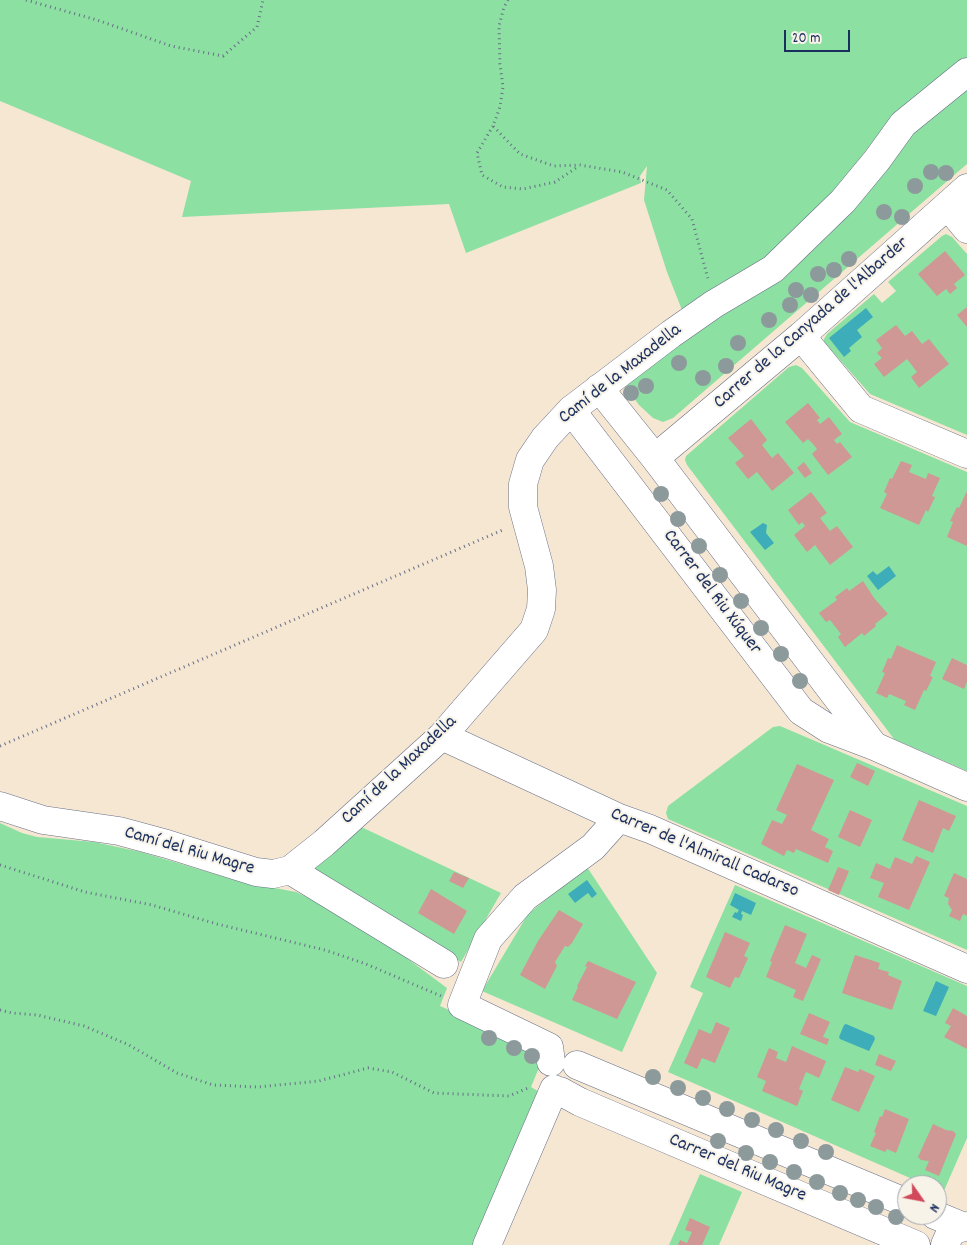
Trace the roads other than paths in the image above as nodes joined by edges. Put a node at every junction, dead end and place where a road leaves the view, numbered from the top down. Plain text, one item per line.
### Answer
1 (967, 72) edge
2 (967, 188) edge
3 (948, 206) junction
4 (967, 229) edge
5 (800, 336) junction
6 (599, 388) junction
7 (571, 410) junction
8 (967, 454) edge
9 (655, 458) junction
10 (442, 736) junction
11 (874, 746) junction
12 (967, 786) edge
13 (0, 806) edge
14 (620, 818) junction
15 (290, 870) junction
16 (444, 964) dead end
17 (967, 969) edge
18 (553, 1081) junction
19 (897, 1199) edge
20 (947, 1224) edge
21 (958, 1233) edge
22 (487, 1245) edge
23 (916, 1245) edge

1 - 6 street, Camí de la Maxadella
2 - 3 street, Carrer de la Canyada de l'Albarder
3 - 4 street
3 - 5 street, Carrer de la Canyada de l'Albarder
5 - 8 street
5 - 9 street, Carrer de la Canyada de l'Albarder
6 - 7 street, Camí de la Maxadella
6 - 9 street, Carrer del Riu Xúquer
7 - 10 street, Camí de la Maxadella
7 - 11 street, Carrer del Riu Xúquer
9 - 11 street, Carrer del Riu Xúquer
10 - 14 street, Carrer de l'Almirall Cadarso
10 - 15 street, Camí de la Maxadella
11 - 12 street, Carrer del Riu Xúquer
13 - 15 street, Camí del Riu Magre
14 - 17 street, Carrer de l'Almirall Cadarso
14 - 18 street
15 - 16 street
18 - 19 street, Carrer del Riu Magre
18 - 22 street
18 - 23 street, Carrer del Riu Magre
20 - 21 street

